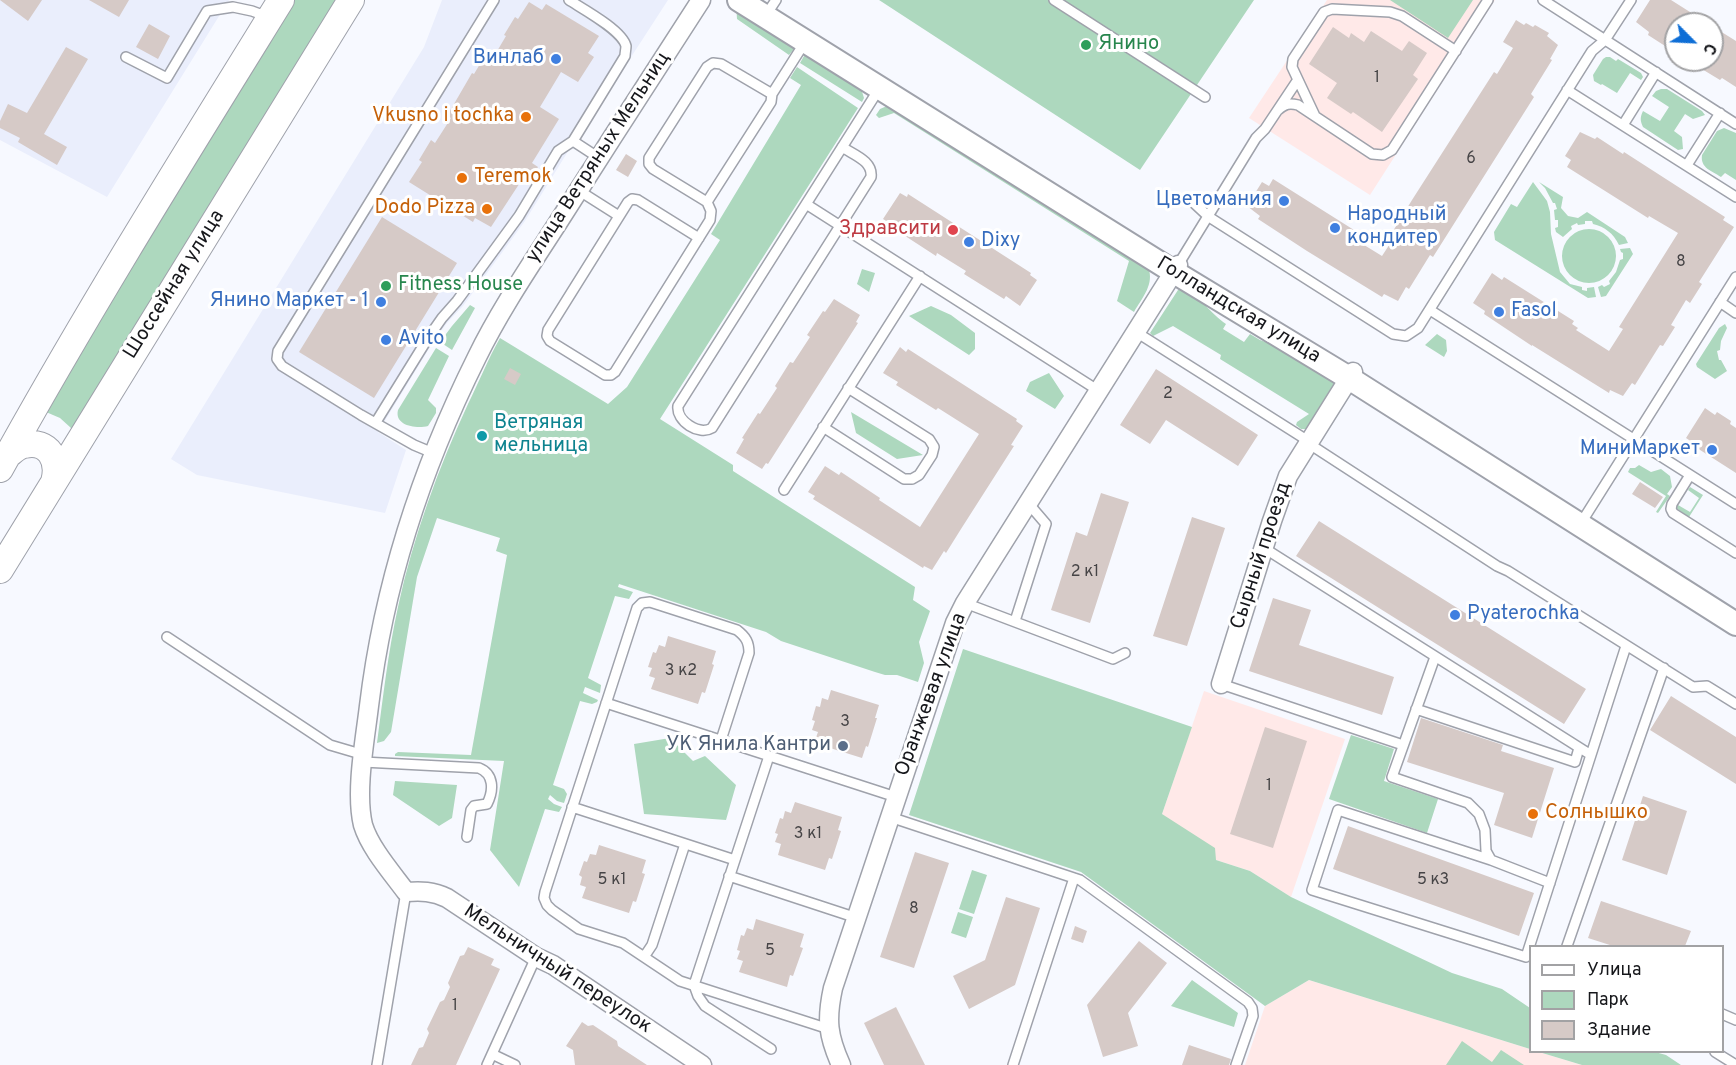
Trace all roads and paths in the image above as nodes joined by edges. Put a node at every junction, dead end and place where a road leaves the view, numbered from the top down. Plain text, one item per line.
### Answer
1 (351, 0) edge
2 (494, 0) edge
3 (569, 0) edge
4 (701, 0) edge
5 (739, 0) edge
6 (1054, 0) edge
7 (1488, 0) edge
8 (1543, 0) edge
9 (1631, 0) edge
10 (767, 6) edge
11 (276, 9) edge
12 (1605, 40) junction
13 (806, 42) junction
14 (1456, 51) junction
15 (126, 57) dead end
16 (1656, 72) junction
17 (1297, 81) junction
18 (882, 84) junction
19 (1567, 90) junction
20 (772, 94) junction
21 (1205, 97) dead end
22 (1278, 110) junction
23 (1720, 113) junction
24 (1315, 116) junction
25 (1736, 124) edge
26 (1623, 125) junction
27 (573, 141) junction
28 (842, 147) junction
29 (599, 158) junction
30 (1687, 165) junction
31 (578, 190) junction
32 (1736, 196) edge
33 (707, 202) junction
34 (806, 204) junction
35 (1195, 204) dead end
36 (619, 216) junction
37 (1209, 217) junction
38 (841, 225) junction
39 (699, 238) junction
40 (1176, 269) junction
41 (920, 276) junction
42 (1736, 277) edge
43 (1720, 302) junction
44 (1430, 310) junction
45 (1736, 313) edge
46 (1136, 332) junction
47 (1351, 375) junction
48 (848, 388) junction
49 (1099, 390) junction
50 (34, 407) junction
51 (376, 422) junction
52 (823, 428) junction
53 (83, 435) junction
54 (1634, 439) junction
55 (1308, 442) junction
56 (433, 453) junction
57 (4, 462) edge
58 (1690, 475) junction
59 (54, 482) junction
60 (784, 490) dead end
61 (1028, 504) junction
62 (1736, 504) edge
63 (1582, 522) junction
64 (1264, 548) junction
65 (1736, 552) edge
66 (0, 570) edge
67 (965, 603) junction
68 (1736, 613) edge
69 (1015, 621) junction
70 (1736, 624) edge
71 (167, 637) dead end
72 (1626, 646) junction
73 (1125, 653) dead end
74 (1435, 657) junction
75 (1664, 668) junction
76 (1221, 684) joint
77 (606, 703) junction
78 (1736, 704) edge
79 (1416, 709) junction
80 (721, 740) junction
81 (1403, 745) junction
82 (1579, 748) junction
83 (1591, 755) junction
84 (769, 756) junction
85 (363, 758) junction
86 (896, 797) junction
87 (572, 807) junction
88 (890, 817) junction
89 (467, 837) dead end
90 (685, 844) junction
91 (735, 860) junction
92 (1491, 860) junction
93 (729, 876) junction
94 (1074, 878) junction
95 (1550, 883) junction
96 (406, 892) junction
97 (857, 918) junction
98 (1532, 945) edge
99 (1567, 945) edge
100 (536, 957) junction
101 (644, 957) junction
102 (1528, 958) edge
103 (694, 985) junction
104 (828, 1029) junction
105 (771, 1049) dead end
106 (1717, 1053) edge
107 (492, 1054) junction
108 (377, 1065) edge
109 (487, 1065) edge
110 (515, 1065) edge
111 (702, 1065) edge
112 (841, 1065) edge
113 (1013, 1065) edge
114 (1236, 1065) edge
115 (1736, 1065) edge

1 - 53 main road, Шоссейная улица
2 - 51 lane
3 - 27 lane
4 - 29 street, улица Ветряных Мельниц
5 - 10 street, Голландская улица
6 - 21 lane
7 - 14 lane
8 - 12 lane
9 - 12 lane
10 - 13 street, Голландская улица
10 - 18 street, Голландская улица
11 - 15 lane
11 - 50 main road
12 - 16 lane
12 - 19 lane
13 - 18 street, Голландская улица
13 - 20 lane
14 - 17 lane
14 - 24 lane
16 - 23 lane
16 - 26 lane
17 - 22 lane
17 - 24 lane
18 - 28 lane
18 - 40 street, Голландская улица
19 - 26 lane
19 - 44 lane
20 - 33 lane
20 - 33 lane
22 - 24 lane
22 - 37 lane
23 - 25 lane
23 - 30 lane
26 - 30 lane
27 - 29 lane
27 - 51 lane
28 - 34 lane
28 - 38 lane
29 - 31 street, улица Ветряных Мельниц
30 - 32 lane
31 - 36 lane
31 - 56 street, улица Ветряных Мельниц
33 - 39 lane
34 - 38 lane
34 - 38 lane
35 - 37 lane
36 - 39 lane
36 - 39 lane
37 - 40 lane
37 - 44 lane
38 - 41 lane
40 - 46 street, Оранжевая улица
40 - 47 street, Голландская улица
41 - 48 lane
41 - 49 lane
42 - 43 lane
43 - 45 lane
43 - 54 lane
44 - 54 lane
46 - 49 street, Оранжевая улица
46 - 55 lane
47 - 55 street, Сырный проезд
47 - 63 street, Голландская улица
48 - 52 lane
48 - 52 lane
49 - 61 street, Оранжевая улица
50 - 53 main road
50 - 57 main road
51 - 56 lane
52 - 60 lane
53 - 59 main road, Шоссейная улица
54 - 58 lane
54 - 63 lane
55 - 64 street, Сырный проезд
55 - 72 lane
56 - 85 street, улица Ветряных Мельниц
57 - 59 main road
58 - 62 lane
58 - 65 lane
59 - 66 main road, Шоссейная улица
61 - 67 street, Оранжевая улица
61 - 69 lane
63 - 68 street, Голландская улица
63 - 70 street, Голландская улица
64 - 74 lane
64 - 76 street, Сырный проезд
67 - 69 lane
67 - 86 street, Оранжевая улица
69 - 73 lane
71 - 85 lane
72 - 75 lane
72 - 83 lane
74 - 79 lane
74 - 82 lane
75 - 78 lane
75 - 99 lane
76 - 81 lane
77 - 80 lane
77 - 80 lane
77 - 87 lane
79 - 81 lane
79 - 82 lane
80 - 84 lane
81 - 92 lane
82 - 83 lane
83 - 95 lane
84 - 86 lane
84 - 91 lane
85 - 89 lane
85 - 96 street, улица Ветряных Мельниц
86 - 88 street, Оранжевая улица
87 - 90 lane
87 - 101 lane
88 - 94 lane
88 - 97 street, Оранжевая улица
90 - 91 lane
90 - 101 lane
91 - 93 lane
92 - 95 lane
92 - 102 lane
93 - 97 lane
93 - 103 lane
94 - 113 lane
94 - 114 lane
95 - 98 lane
96 - 100 street, Мельничный переулок
96 - 108 lane
97 - 104 street, Оранжевая улица
100 - 107 lane
100 - 111 street, Мельничный переулок
101 - 103 lane
103 - 104 lane
103 - 105 lane
104 - 112 street, Оранжевая улица
106 - 115 lane
107 - 109 lane
107 - 110 lane

